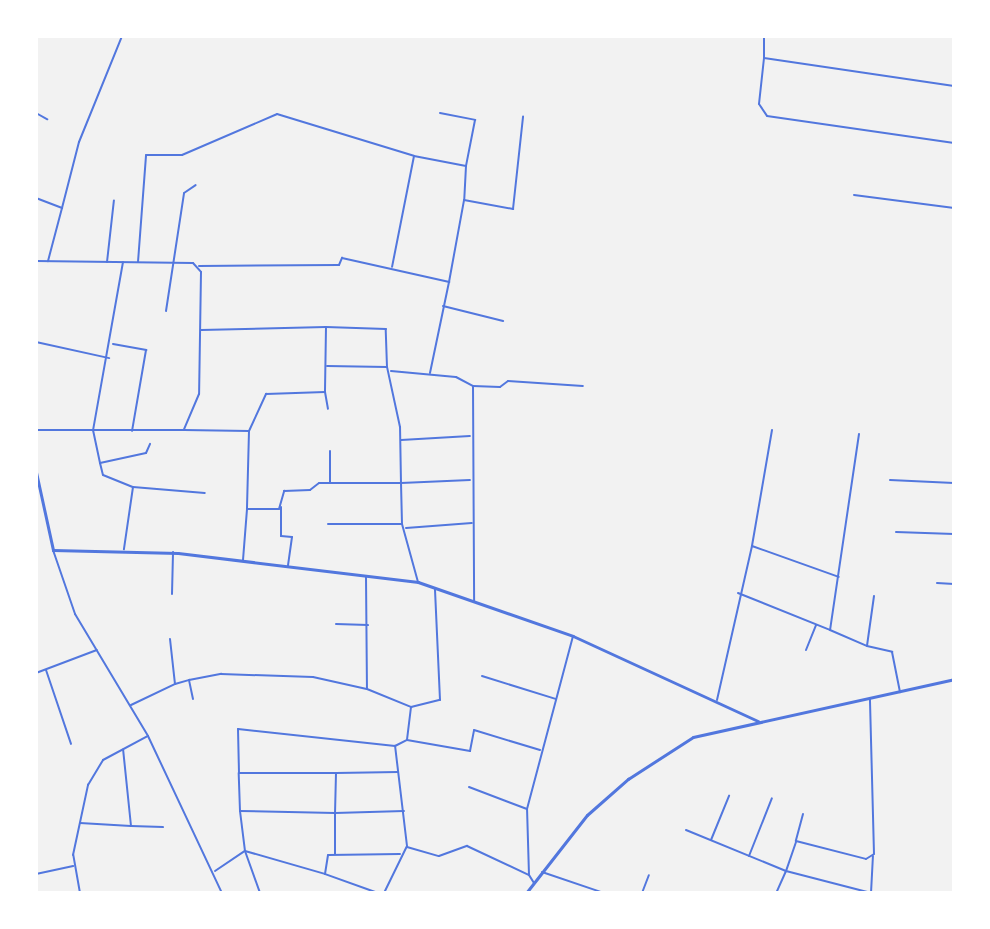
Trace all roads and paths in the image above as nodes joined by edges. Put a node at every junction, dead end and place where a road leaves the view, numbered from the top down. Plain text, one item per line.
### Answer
1 (122, 36) edge
2 (764, 36) edge
3 (764, 58) junction
4 (954, 86) edge
5 (36, 113) edge
6 (440, 113) dead end
7 (523, 117) dead end
8 (47, 119) dead end
9 (954, 143) edge
10 (414, 156) junction
11 (466, 166) junction
12 (196, 185) dead end
13 (854, 195) dead end
14 (36, 198) edge
15 (114, 200) dead end
16 (464, 200) junction
17 (62, 208) junction
18 (954, 208) edge
19 (36, 261) edge
20 (48, 261) junction
21 (107, 262) junction
22 (123, 262) junction
23 (138, 262) junction
24 (172, 263) junction
25 (199, 266) junction
26 (392, 267) junction
27 (449, 282) junction
28 (443, 306) junction
29 (166, 311) dead end
30 (503, 321) dead end
31 (326, 327) junction
32 (200, 330) junction
33 (36, 342) edge
34 (112, 344) junction
35 (109, 358) junction
36 (327, 366) junction
37 (387, 367) junction
38 (391, 371) junction
39 (430, 373) junction
40 (473, 386) junction
41 (583, 386) dead end
42 (325, 392) junction
43 (328, 409) dead end
44 (36, 430) edge
45 (93, 430) junction
46 (184, 430) junction
47 (772, 430) dead end
48 (132, 431) junction
49 (249, 431) junction
50 (859, 434) dead end
51 (470, 436) junction
52 (401, 440) junction
53 (150, 444) dead end
54 (330, 451) dead end
55 (100, 463) junction
56 (36, 472) edge
57 (471, 480) junction
58 (890, 480) dead end
59 (330, 483) junction
60 (401, 483) junction
61 (954, 483) edge
62 (133, 487) junction
63 (205, 493) dead end
64 (281, 507) junction
65 (247, 509) junction
66 (472, 523) junction
67 (327, 524) dead end
68 (402, 524) junction
69 (406, 528) junction
70 (896, 532) dead end
71 (954, 534) edge
72 (752, 546) junction
73 (123, 549) junction
74 (53, 550) junction
75 (173, 552) junction
76 (243, 562) junction
77 (288, 567) junction
78 (366, 577) junction
79 (838, 577) junction
80 (418, 582) junction
81 (937, 583) dead end
82 (954, 584) edge
83 (435, 588) junction
84 (738, 593) junction
85 (172, 594) dead end
86 (874, 596) dead end
87 (474, 601) junction
88 (336, 624) dead end
89 (368, 625) junction
90 (816, 625) junction
91 (830, 630) junction
92 (573, 636) junction
93 (170, 639) dead end
94 (867, 645) junction
95 (97, 650) junction
96 (806, 650) dead end
97 (46, 670) junction
98 (36, 674) edge
99 (482, 676) dead end
100 (954, 679) edge
101 (189, 680) junction
102 (175, 684) junction
103 (367, 689) junction
104 (900, 692) junction
105 (870, 698) junction
106 (193, 699) dead end
107 (556, 699) junction
108 (717, 700) junction
109 (131, 705) junction
110 (411, 707) junction
111 (758, 721) junction
112 (148, 736) junction
113 (407, 740) junction
114 (71, 744) dead end
115 (395, 746) junction
116 (123, 749) junction
117 (540, 750) junction
118 (398, 772) junction
119 (240, 773) junction
120 (336, 773) junction
121 (469, 787) dead end
122 (729, 796) dead end
123 (772, 798) dead end
124 (527, 809) junction
125 (240, 811) junction
126 (405, 811) junction
127 (335, 813) junction
128 (804, 814) dead end
129 (80, 823) junction
130 (131, 826) junction
131 (163, 827) dead end
132 (686, 830) dead end
133 (711, 840) junction
134 (796, 841) junction
135 (406, 847) junction
136 (245, 851) junction
137 (335, 854) junction
138 (401, 854) junction
139 (874, 854) junction
140 (749, 856) junction
141 (73, 866) junction
142 (215, 871) junction
143 (786, 871) junction
144 (542, 872) junction
145 (36, 874) edge
146 (325, 874) junction
147 (529, 875) junction
148 (649, 875) dead end
149 (534, 883) junction
150 (80, 893) edge
151 (222, 893) edge
152 (260, 893) edge
153 (378, 893) edge
154 (384, 893) edge
155 (526, 893) edge
156 (604, 893) edge
157 (642, 893) edge
158 (776, 893) edge

1 - 17 street
2 - 3 street
3 - 4 street
3 - 9 street
5 - 8 street
6 - 11 street
7 - 16 street
10 - 11 street
10 - 23 street
10 - 26 street
11 - 16 street
12 - 24 street
13 - 18 street
14 - 17 street
15 - 21 street
16 - 27 street
17 - 20 street
19 - 20 street
20 - 21 street
21 - 22 street
22 - 23 street
22 - 34 street
23 - 24 street
24 - 25 street
24 - 29 street
25 - 26 street
25 - 32 street
26 - 27 street
27 - 28 street
28 - 30 street
28 - 39 street
31 - 32 street
31 - 36 street
31 - 37 street
32 - 46 street
33 - 35 street
34 - 35 street
34 - 48 street
35 - 45 street
36 - 37 street
36 - 42 street
37 - 38 street
38 - 39 street
38 - 52 street
39 - 40 street
40 - 41 street
40 - 51 street
42 - 43 street
42 - 49 street
44 - 45 street
45 - 48 street
45 - 55 street
46 - 48 street
46 - 49 street
47 - 72 street
49 - 65 street
50 - 79 street
51 - 52 street
51 - 57 street
52 - 60 street
53 - 55 street
54 - 59 street
55 - 62 street
56 - 74 street
57 - 60 street
57 - 66 street
58 - 61 street
59 - 60 street
59 - 64 street
60 - 68 street
62 - 63 street
62 - 73 street
64 - 65 street
64 - 77 street
65 - 76 street
66 - 69 street
66 - 87 street
67 - 68 street
68 - 69 street
69 - 80 street
70 - 71 street
72 - 79 street
72 - 84 street
73 - 74 street
73 - 75 street
74 - 95 street
75 - 76 street
75 - 85 street
76 - 77 street
77 - 78 street
78 - 80 street
78 - 89 street
79 - 91 street
80 - 83 street
81 - 82 street
83 - 87 street
83 - 110 street
84 - 90 street
84 - 108 street
86 - 94 street
87 - 92 street
88 - 89 street
89 - 103 street
90 - 91 street
90 - 96 street
91 - 94 street
92 - 107 street
92 - 108 street
93 - 102 street
94 - 104 street
95 - 97 street
95 - 109 street
97 - 98 street
97 - 114 street
99 - 107 street
100 - 104 street
101 - 102 street
101 - 103 street
101 - 106 street
102 - 109 street
103 - 110 street
104 - 105 street
105 - 111 street
105 - 139 street
107 - 117 street
108 - 111 street
109 - 112 street
110 - 113 street
111 - 144 street
112 - 116 street
112 - 142 street
113 - 115 street
113 - 117 street
115 - 118 street
115 - 119 street
116 - 129 street
116 - 130 street
117 - 124 street
118 - 120 street
118 - 126 street
119 - 120 street
119 - 125 street
120 - 127 street
121 - 124 street
122 - 133 street
123 - 140 street
124 - 147 street
125 - 127 street
125 - 136 street
126 - 127 street
126 - 135 street
127 - 137 street
128 - 134 street
129 - 130 street
129 - 141 street
130 - 131 street
132 - 133 street
133 - 140 street
134 - 139 street
134 - 143 street
135 - 138 street
135 - 147 street
136 - 142 street
136 - 146 street
136 - 152 street
137 - 138 street
137 - 146 street
138 - 154 street
139 - 143 street
140 - 143 street
141 - 145 street
141 - 150 street
142 - 151 street
143 - 158 street
144 - 149 street
144 - 156 street
146 - 153 street
147 - 149 street
148 - 157 street
149 - 155 street

